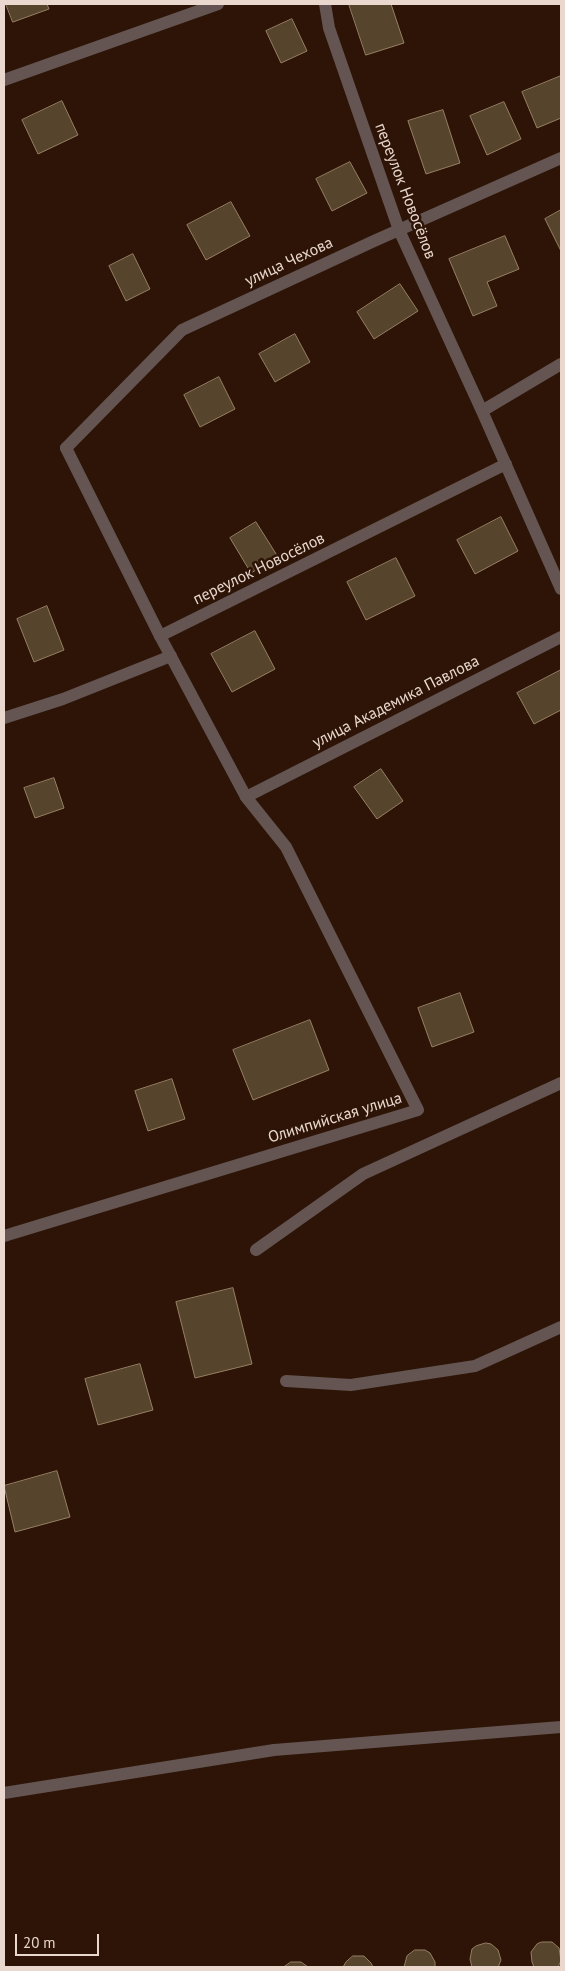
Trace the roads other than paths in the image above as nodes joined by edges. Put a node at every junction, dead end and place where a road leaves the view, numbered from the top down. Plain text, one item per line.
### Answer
1 (218, 4) edge
2 (325, 4) edge
3 (4, 80) edge
4 (561, 158) edge
5 (398, 230) junction
6 (561, 364) edge
7 (482, 411) junction
8 (506, 464) junction
9 (561, 589) edge
10 (160, 636) junction
11 (561, 637) edge
12 (171, 656) junction
13 (4, 718) edge
14 (246, 797) junction
15 (561, 1083) edge
16 (4, 1236) edge
17 (256, 1250) dead end
18 (561, 1327) edge
19 (286, 1381) dead end
20 (561, 1727) edge
21 (4, 1793) edge

1 - 3 street
2 - 5 street, переулок Новосёлов
4 - 5 street, улица Чехова
5 - 7 street, переулок Новосёлов
5 - 10 street, улица Чехова
6 - 7 street
7 - 8 street, переулок Новосёлов
8 - 9 street, переулок Новосёлов
8 - 10 street, переулок Новосёлов
10 - 12 street
11 - 14 street, улица Академика Павлова
12 - 13 street
12 - 14 street
14 - 16 street, Олимпийская улица
15 - 17 street
18 - 19 street
20 - 21 street

